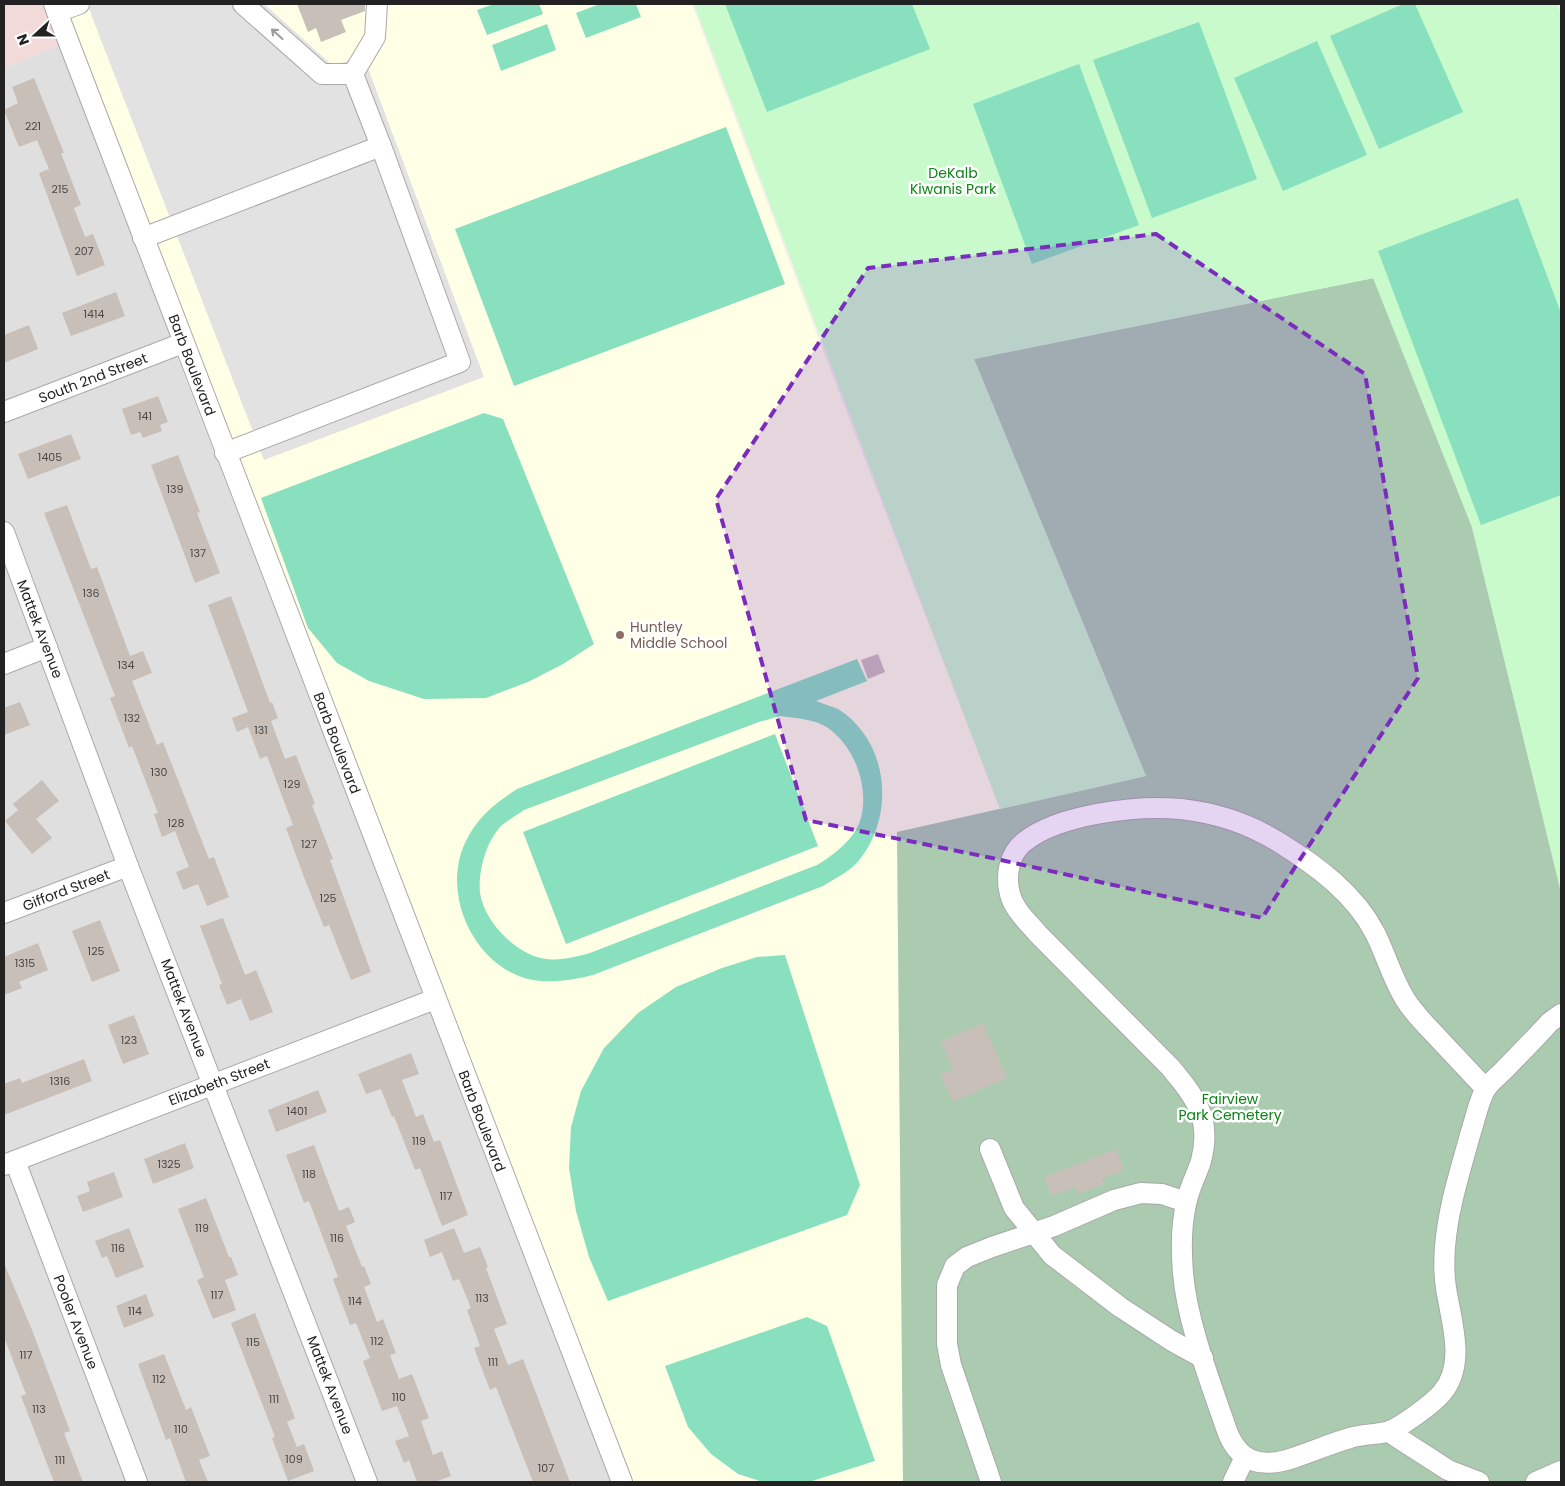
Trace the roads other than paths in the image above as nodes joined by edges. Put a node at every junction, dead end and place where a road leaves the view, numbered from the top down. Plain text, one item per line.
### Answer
1 (79, 4) edge
2 (243, 4) edge
3 (378, 4) edge
4 (55, 8) edge
5 (353, 74) junction
6 (380, 146) junction
7 (143, 238) junction
8 (183, 343) junction
9 (4, 412) edge
10 (225, 453) junction
11 (4, 532) edge
12 (47, 647) junction
13 (4, 664) edge
14 (128, 866) junction
15 (4, 913) edge
16 (435, 999) junction
17 (1561, 1014) edge
18 (214, 1084) junction
19 (1486, 1089) junction
20 (990, 1149) dead end
21 (9, 1163) edge
22 (1186, 1202) junction
23 (1033, 1233) junction
24 (1203, 1358) junction
25 (1389, 1432) junction
26 (1245, 1456) junction
27 (1561, 1471) edge
28 (137, 1482) edge
29 (367, 1482) edge
30 (622, 1482) edge
31 (991, 1482) edge
32 (1233, 1482) edge
33 (1480, 1482) edge
34 (1536, 1482) edge

1 - 4 street
5 -> 2 street
3 - 5 street
4 - 7 street, Barb Boulevard
5 - 6 street
6 - 7 street
6 - 10 street
7 - 8 street, Barb Boulevard
8 - 9 street, South 2nd Street
8 - 10 street, Barb Boulevard
10 - 16 street, Barb Boulevard
11 - 12 street, Mattek Avenue
12 - 13 street
12 - 14 street, Mattek Avenue
14 - 15 street, Gifford Street
14 - 18 street, Mattek Avenue
16 - 18 street, Elizabeth Street
16 - 30 street, Barb Boulevard
17 - 19 street
18 - 21 street, Elizabeth Street
18 - 29 street, Mattek Avenue
19 - 22 street
19 - 25 street
20 - 23 street
21 - 28 street, Pooler Avenue
22 - 23 street
22 - 24 street
23 - 24 street
23 - 31 street
24 - 26 street
25 - 26 street
25 - 33 street
26 - 32 street
27 - 34 street

